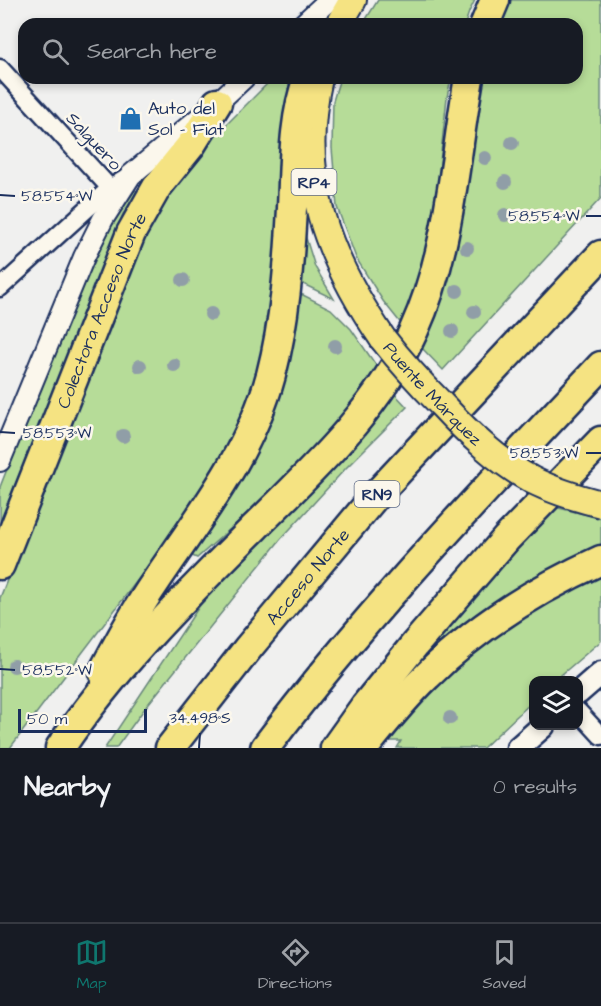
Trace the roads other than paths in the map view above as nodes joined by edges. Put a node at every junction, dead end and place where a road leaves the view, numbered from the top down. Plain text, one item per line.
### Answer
1 (329, 0) edge
2 (353, 0) edge
3 (495, 0) edge
4 (310, 18) edge
5 (342, 18) edge
6 (487, 18) edge
7 (0, 68) edge
8 (237, 84) edge
9 (306, 84) edge
10 (318, 84) edge
11 (468, 84) edge
12 (217, 102) junction
13 (130, 175) junction
14 (110, 188) junction
15 (601, 255) edge
16 (0, 288) edge
17 (601, 366) edge
18 (601, 441) edge
19 (0, 461) edge
20 (601, 504) edge
21 (601, 560) edge
22 (0, 565) edge
23 (601, 673) edge
24 (583, 689) edge
25 (583, 716) edge
26 (538, 730) edge
27 (601, 736) edge
28 (66, 740) edge
29 (170, 748) edge
30 (265, 748) edge
31 (335, 748) edge
32 (364, 748) edge
33 (518, 748) edge

1 - 4 street
2 - 5 main road
3 - 6 highway
7 - 14 street, Salguero
8 - 12 street
9 - 28 highway
10 - 20 main road, Puente Márquez / RP4, bridge
11 - 28 highway
12 - 13 street
12 - 22 highway, Colectora Acceso Norte
13 - 14 street
13 - 19 street
14 - 16 street
15 - 29 highway, Acceso Norte / RN9
17 - 30 highway
18 - 31 highway
21 - 32 highway
23 - 24 main road
25 - 27 street
26 - 33 main road

